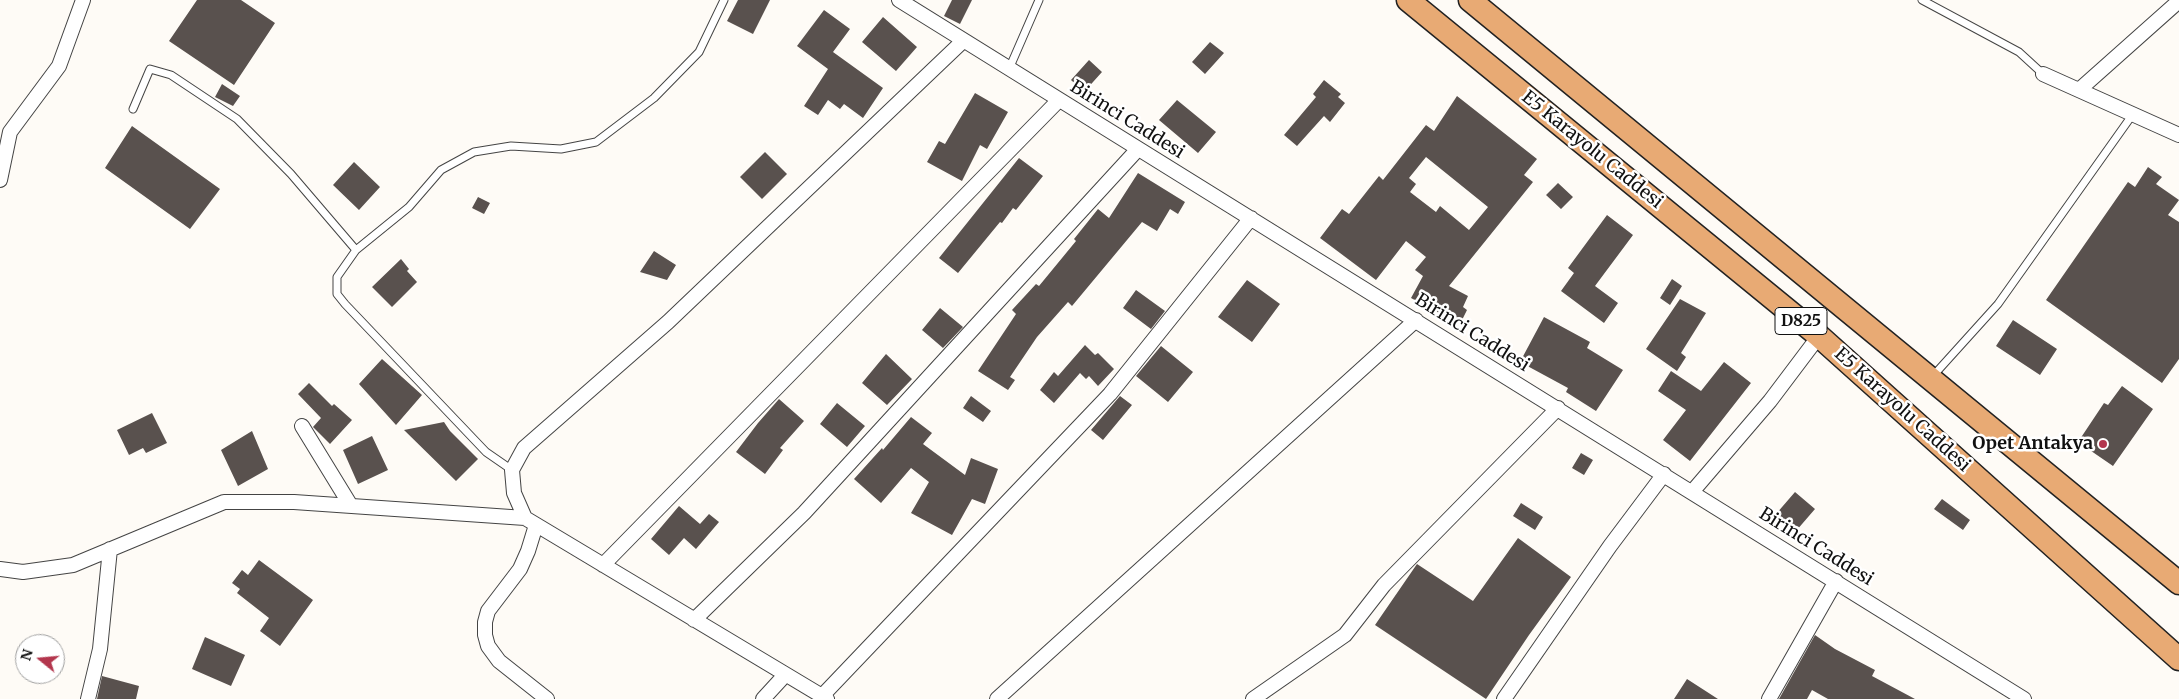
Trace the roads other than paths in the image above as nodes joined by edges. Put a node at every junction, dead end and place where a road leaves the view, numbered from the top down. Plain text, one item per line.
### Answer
1 (83, 0) edge
2 (724, 0) edge
3 (899, 0) edge
4 (1039, 0) edge
5 (1408, 0) edge
6 (1470, 0) edge
7 (1922, 0) edge
8 (2179, 1) edge
9 (963, 41) junction
10 (1009, 69) junction
11 (2043, 74) joint
12 (2079, 90) junction
13 (1059, 100) junction
14 (133, 109) dead end
15 (2133, 113) junction
16 (5, 129) edge
17 (2179, 135) edge
18 (1138, 149) junction
19 (0, 180) edge
20 (1251, 218) junction
21 (356, 250) junction
22 (1416, 320) junction
23 (1819, 336) junction
24 (1930, 379) junction
25 (1558, 408) junction
26 (302, 426) dead end
27 (512, 470) junction
28 (1664, 474) junction
29 (1692, 492) junction
30 (351, 506) junction
31 (530, 521) junction
32 (110, 549) junction
33 (603, 565) junction
34 (0, 569) edge
35 (1836, 581) junction
36 (2179, 583) edge
37 (694, 620) junction
38 (2179, 660) edge
39 (785, 675) junction
40 (824, 697) edge
41 (88, 699) edge
42 (547, 699) edge
43 (764, 699) edge
44 (997, 699) edge
45 (1253, 699) edge
46 (1504, 699) edge
47 (1769, 699) edge
48 (2024, 699) edge

1 - 16 street
2 - 21 lane
3 - 9 street, Birinci Caddesi
4 - 10 lane
5 - 23 highway, E5 Karayolu Caddesi / D825
6 - 24 highway, D825
7 - 11 lane
8 - 12 street
9 - 10 street, Birinci Caddesi
9 - 27 street
10 - 13 street, Birinci Caddesi
11 - 12 street
12 - 15 street
13 - 18 street, Birinci Caddesi
13 - 33 street
14 - 21 lane
15 - 17 street
15 - 24 lane
16 - 19 street
18 - 20 street, Birinci Caddesi
18 - 37 street
20 - 22 street, Birinci Caddesi
20 - 40 street
21 - 27 lane
22 - 25 street, Birinci Caddesi
22 - 44 street
23 - 29 street
23 - 38 highway, E5 Karayolu Caddesi / D825
24 - 36 highway, D825
25 - 28 street, Birinci Caddesi
25 - 45 street
26 - 30 street
27 - 31 street
28 - 29 street, Birinci Caddesi
28 - 46 street
29 - 35 street, Birinci Caddesi
30 - 31 street
30 - 32 street
31 - 33 street
31 - 42 street
32 - 34 street
32 - 41 street
33 - 37 street
35 - 47 street
35 - 48 street, Birinci Caddesi
37 - 39 street
39 - 40 street
39 - 43 street

